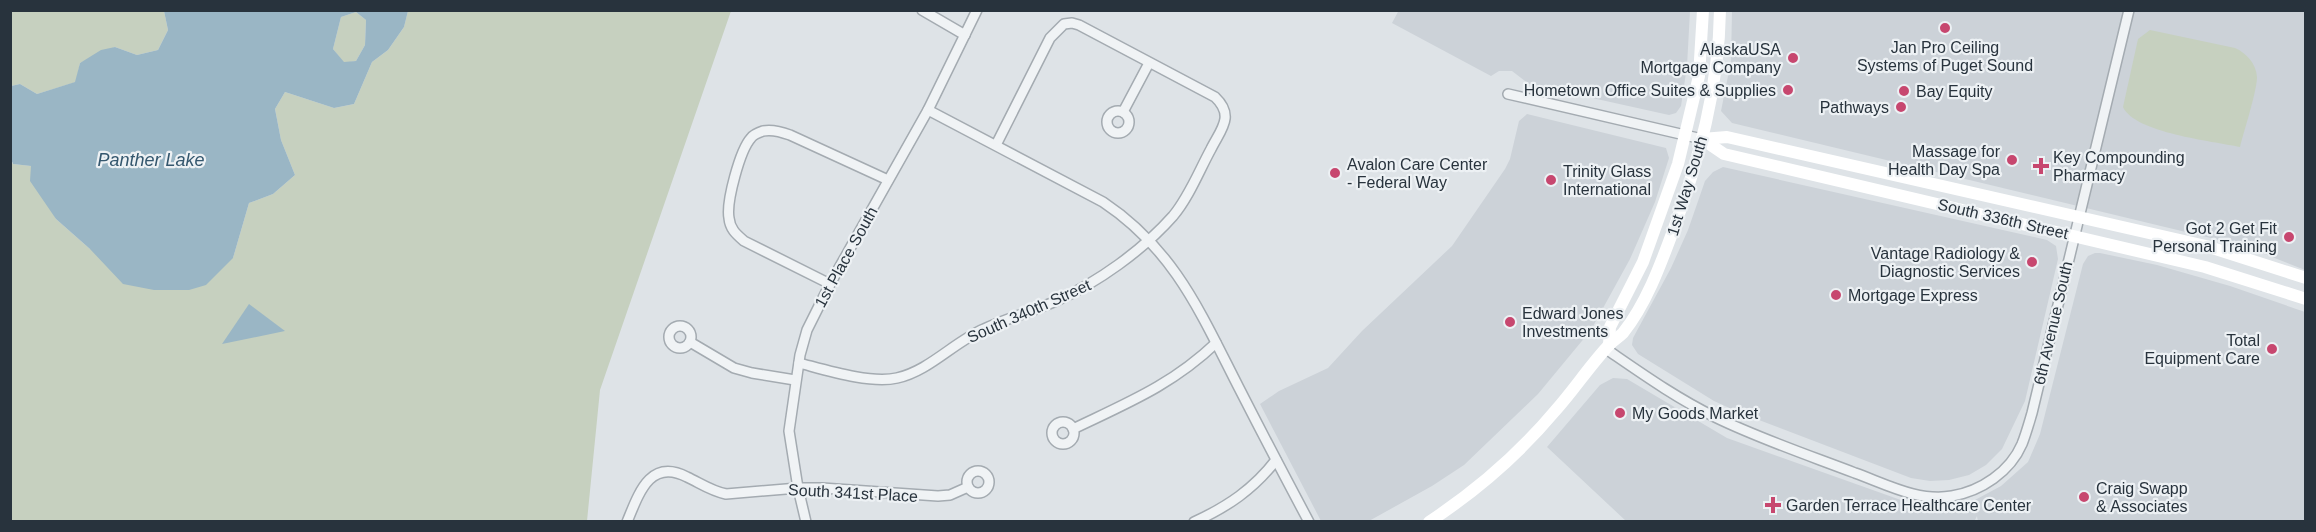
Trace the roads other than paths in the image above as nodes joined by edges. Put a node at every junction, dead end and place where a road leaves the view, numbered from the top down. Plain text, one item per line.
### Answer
1 (922, 10) edge
2 (977, 10) edge
3 (1703, 10) edge
4 (1720, 10) edge
5 (2129, 10) edge
6 (965, 35) junction
7 (1149, 63) junction
8 (1508, 94) dead end
9 (928, 110) junction
10 (1124, 112) dead end
11 (1686, 136) junction
12 (1702, 140) junction
13 (996, 145) junction
14 (888, 180) junction
15 (2079, 217) junction
16 (2074, 236) junction
17 (1148, 239) junction
18 (2306, 278) edge
19 (830, 284) junction
20 (2306, 299) edge
21 (690, 342) dead end
22 (1216, 343) junction
23 (1607, 347) junction
24 (799, 363) junction
25 (795, 380) junction
26 (1073, 429) dead end
27 (1276, 460) junction
28 (968, 487) dead end
29 (798, 488) junction
30 (627, 522) edge
31 (806, 522) edge
32 (1194, 522) edge
33 (1309, 522) edge
34 (1429, 522) edge

1 - 6 street
2 - 6 street, 1st Place South
3 - 11 main road, 1st Way South
4 - 12 main road, 1st Way South
5 - 15 street, 6th Avenue South
6 - 9 street, 1st Place South
7 - 10 street
7 - 13 street
7 - 17 street, South 340th Street
8 - 11 street, South 336th Street
9 - 13 street
9 - 14 street, 1st Place South
11 - 12 street, South 336th Street
11 - 23 main road, 1st Way South
12 - 15 main road, South 336th Street
12 - 16 main road, South 336th Street
12 - 23 main road, 1st Way South
13 - 17 street
14 - 19 street, 1st Place South
14 - 19 street
15 - 16 street, 6th Avenue South
15 - 18 main road, South 336th Street
16 - 20 main road, South 336th Street
16 - 23 street, 6th Avenue South
17 - 22 street
17 - 24 street, South 340th Street
19 - 24 street, 1st Place South
21 - 25 street
22 - 26 street
22 - 27 street
23 - 34 main road, 1st Way South
24 - 25 street, 1st Place South
25 - 29 street, 1st Place South
27 - 32 street
27 - 33 street
28 - 29 street, South 341st Place
29 - 30 street, South 341st Place
29 - 31 street, 1st Place South

